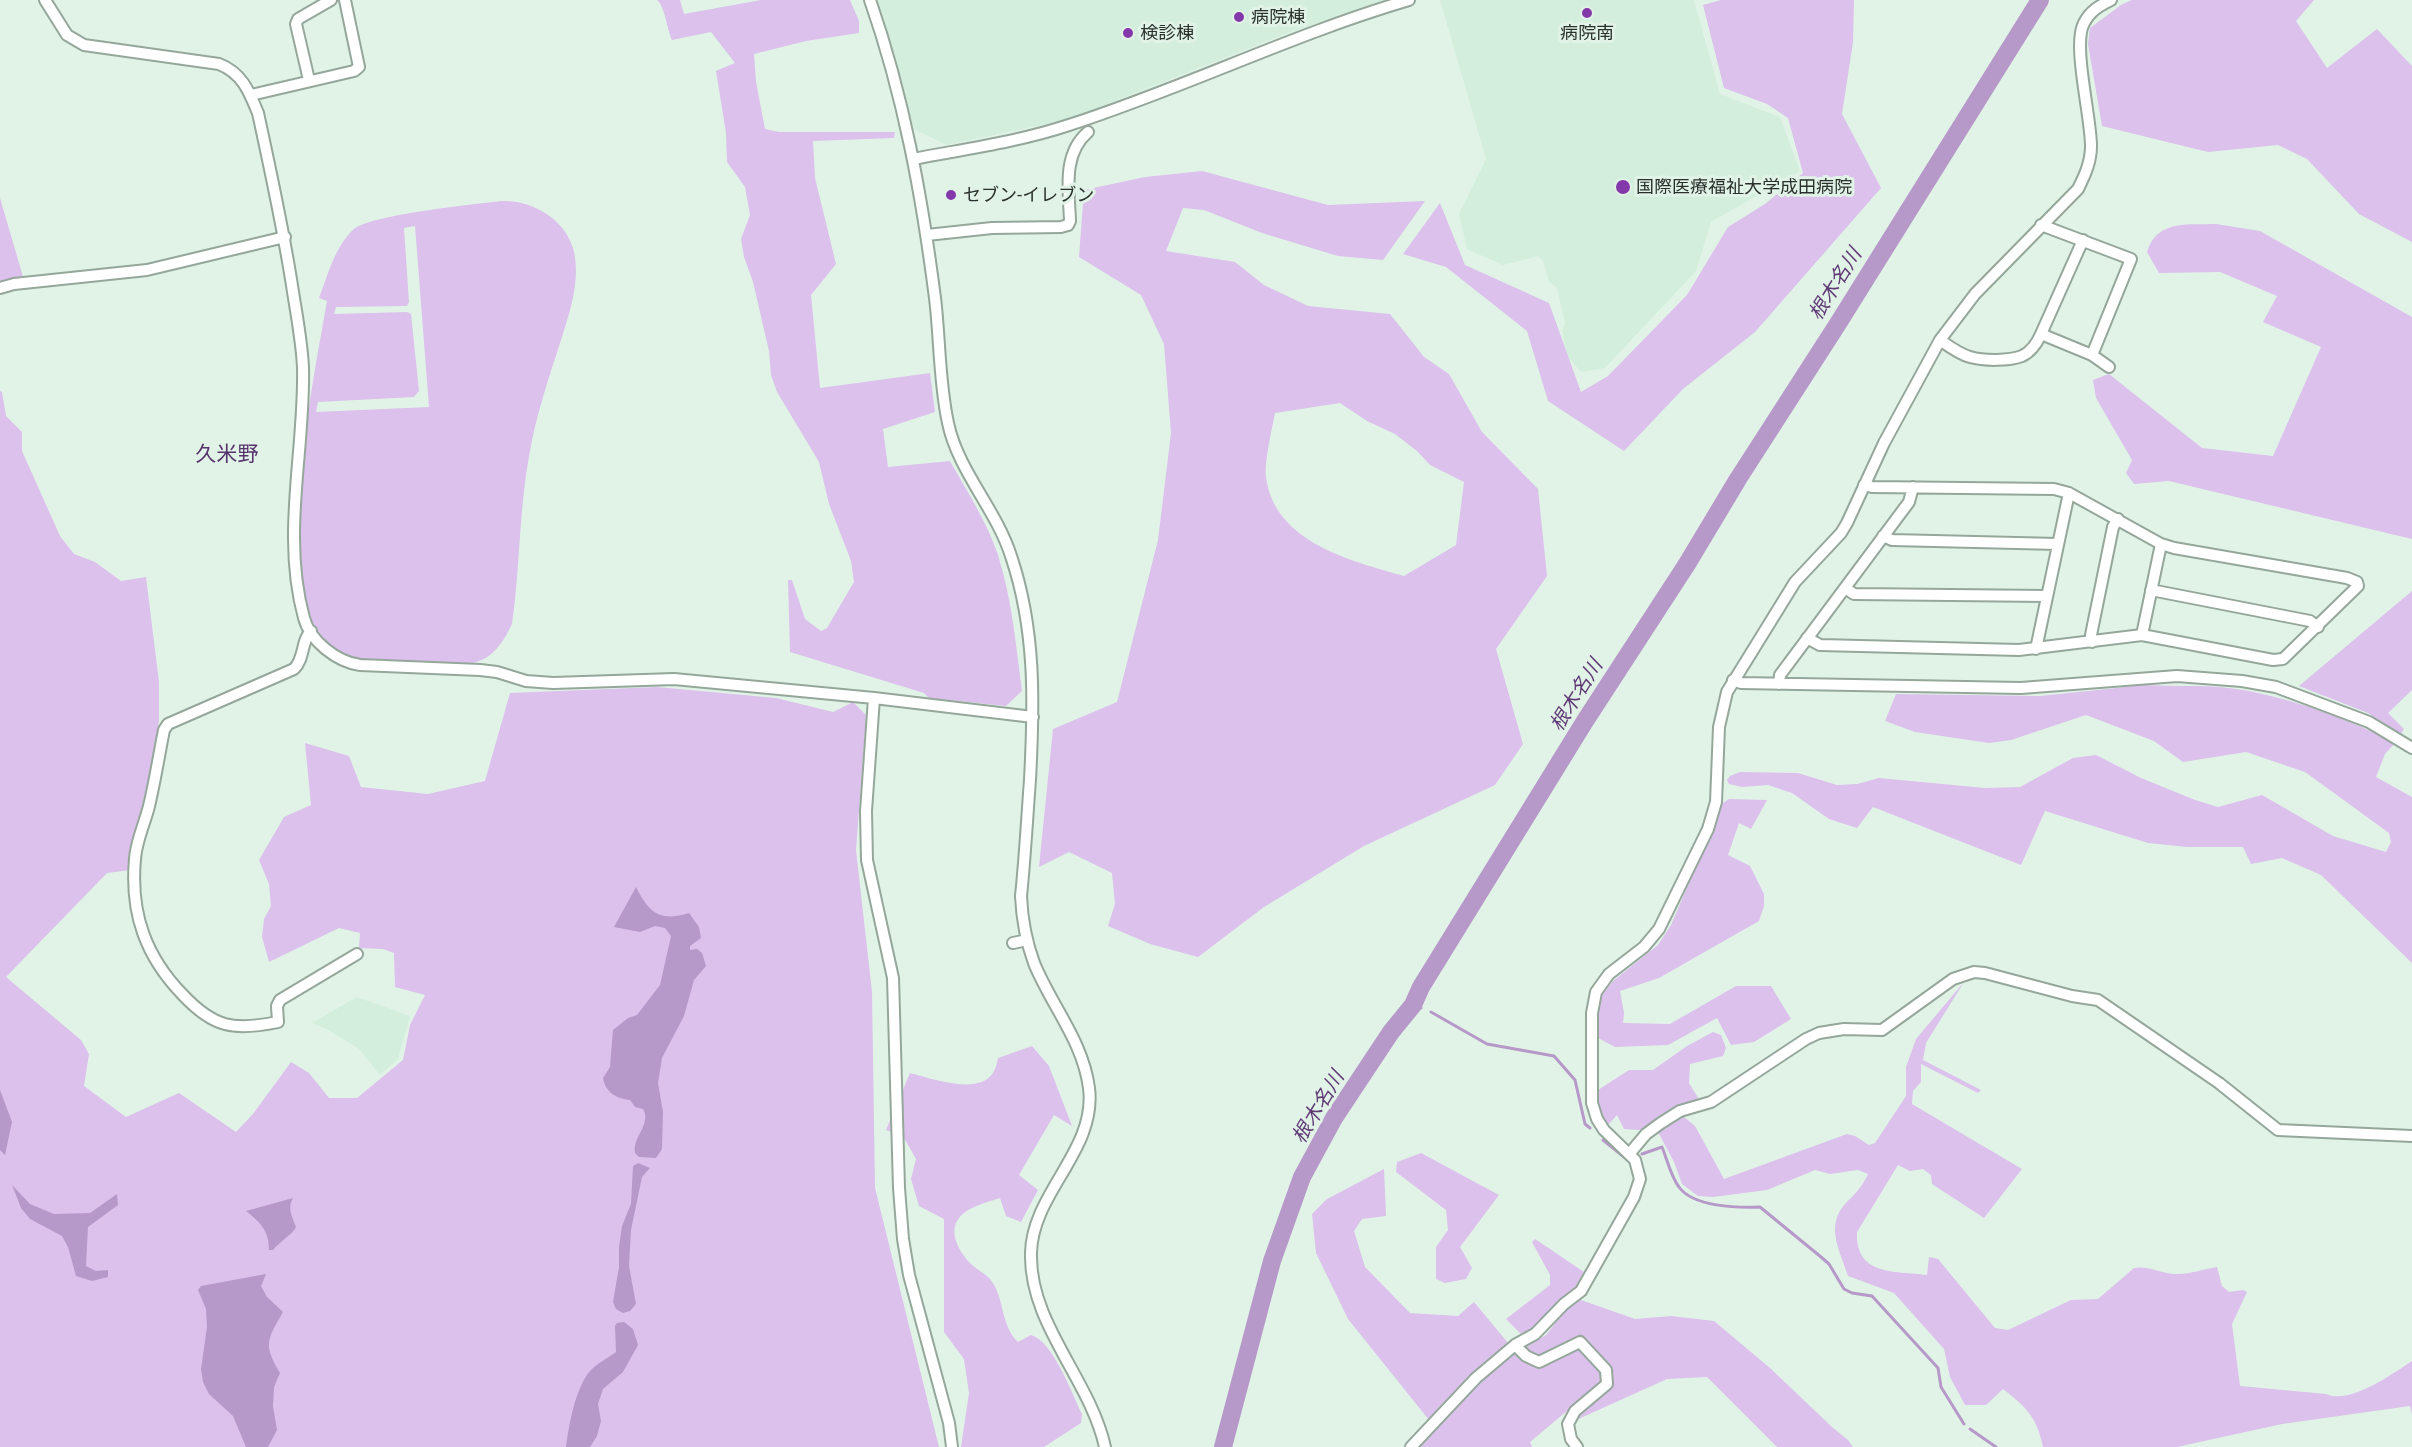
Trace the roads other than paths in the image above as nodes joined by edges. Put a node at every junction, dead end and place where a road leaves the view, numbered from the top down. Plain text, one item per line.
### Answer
1 (45, 0) edge
2 (331, 0) edge
3 (345, 0) edge
4 (870, 0) edge
5 (1409, 0) edge
6 (2111, 0) edge
7 (309, 80) junction
8 (251, 95) junction
9 (1088, 132) dead end
10 (913, 159) junction
11 (2041, 225) junction
12 (927, 235) junction
13 (285, 237) junction
14 (2083, 240) junction
15 (0, 288) edge
16 (2041, 334) junction
17 (1940, 340) junction
18 (2092, 355) junction
19 (2109, 367) dead end
20 (1864, 485) junction
21 (1913, 487) junction
22 (2069, 493) junction
23 (2118, 519) junction
24 (1883, 536) junction
25 (2058, 544) junction
26 (2161, 544) junction
27 (1845, 588) junction
28 (2151, 590) junction
29 (2047, 596) junction
30 (2318, 627) junction
31 (311, 631) junction
32 (2142, 635) junction
33 (1807, 638) junction
34 (2092, 642) junction
35 (2036, 649) junction
36 (1733, 680) junction
37 (1779, 684) junction
38 (874, 698) junction
39 (1034, 717) junction
40 (2412, 748) edge
41 (1027, 940) junction
42 (1013, 943) dead end
43 (357, 954) dead end
44 (2412, 1136) edge
45 (1630, 1153) junction
46 (1515, 1345) junction
47 (952, 1447) edge
48 (1105, 1447) edge
49 (1411, 1447) edge
50 (1577, 1447) edge

1 - 8 street
2 - 7 street
3 - 7 street
4 - 10 street
5 - 10 street
6 - 11 street
7 - 8 street
8 - 13 street
9 - 12 street
10 - 12 street
11 - 14 street
11 - 17 street
12 - 39 street
13 - 15 street
13 - 31 street
14 - 16 street
14 - 18 street
16 - 17 street
16 - 18 street
17 - 20 street
18 - 19 street
20 - 21 street
20 - 36 street
21 - 22 street
21 - 24 street
22 - 23 street
22 - 25 street
23 - 26 street
23 - 34 street
24 - 25 street
24 - 27 street
25 - 29 street
26 - 28 street
26 - 30 street
27 - 29 street
27 - 33 street
28 - 30 street
28 - 32 street
29 - 35 street
30 - 32 street
31 - 38 street
31 - 43 street
32 - 34 street
33 - 35 street
33 - 37 street
34 - 35 street
36 - 37 street
36 - 45 street
37 - 40 street
38 - 39 street
38 - 47 street
39 - 41 street
41 - 42 street
41 - 48 street
44 - 45 street
45 - 46 street
46 - 49 street
46 - 50 street

